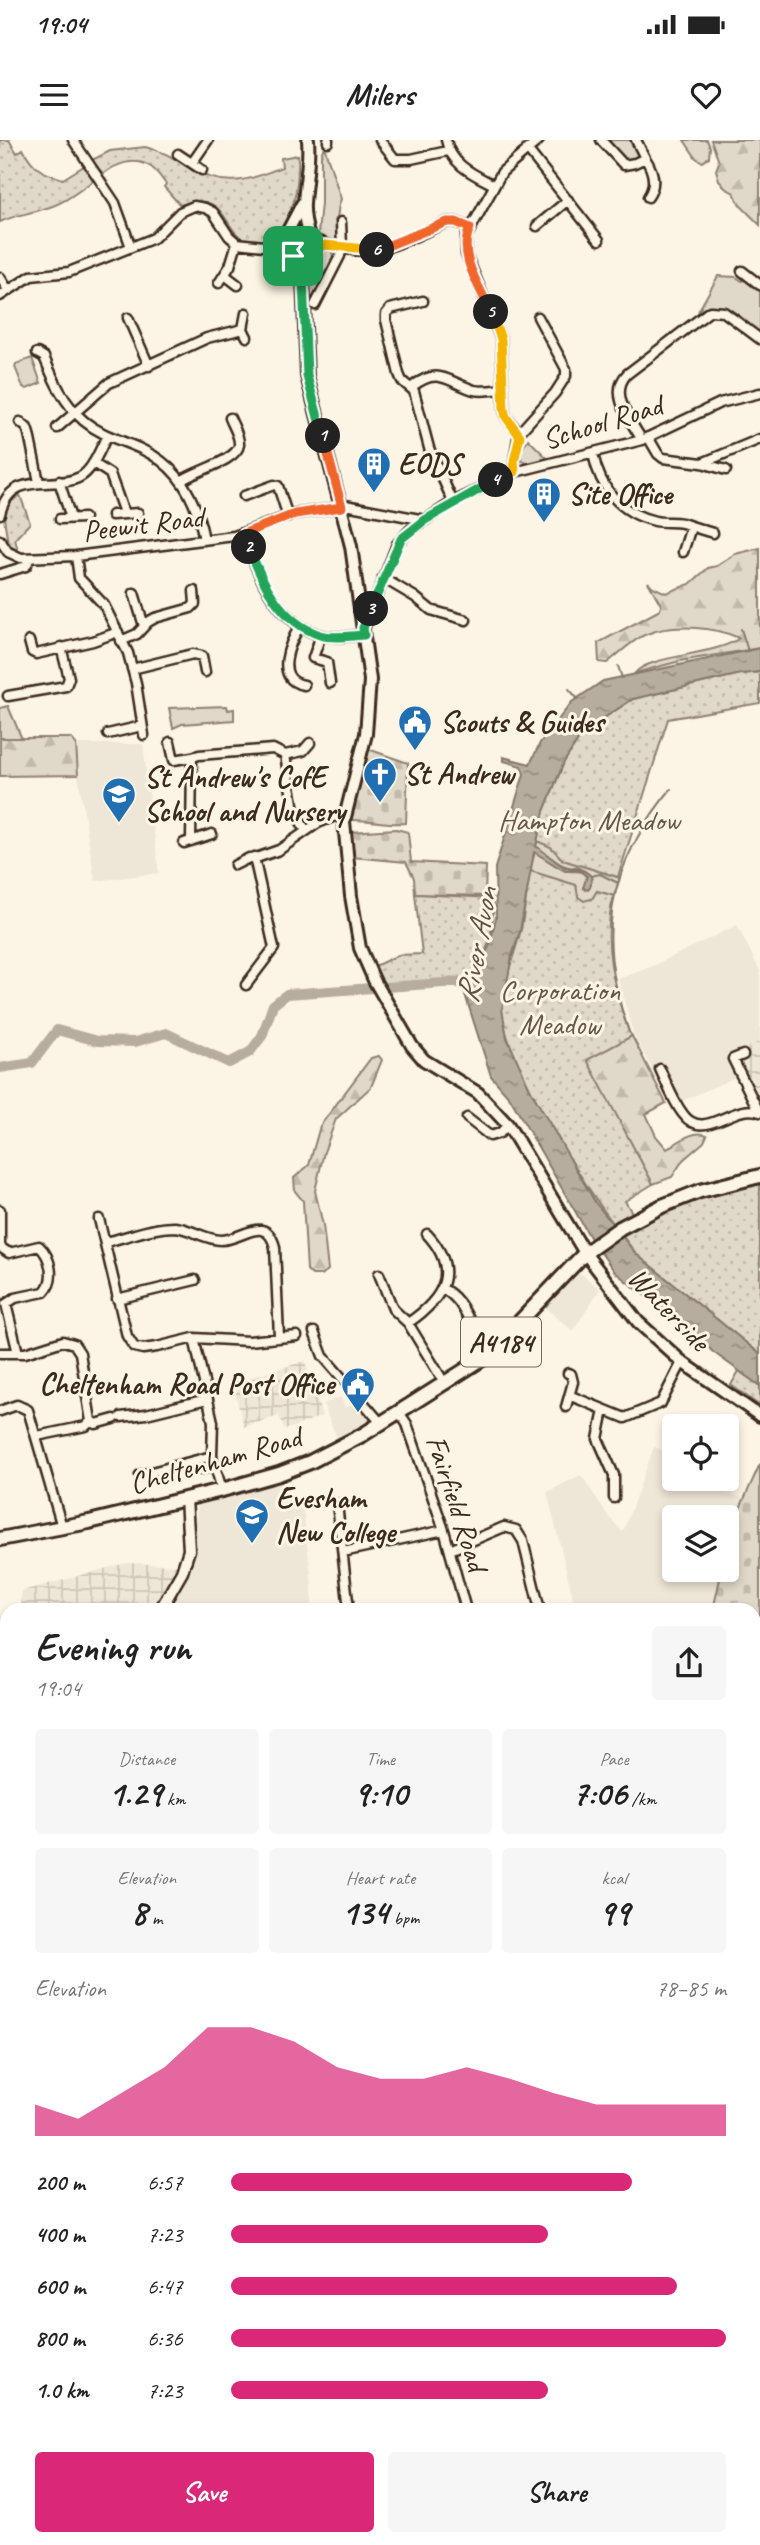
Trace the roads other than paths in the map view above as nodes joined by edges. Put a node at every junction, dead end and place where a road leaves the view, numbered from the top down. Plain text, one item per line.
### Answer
1 (73, 140) edge
2 (208, 140) edge
3 (308, 140) edge
4 (380, 140) edge
5 (446, 140) edge
6 (539, 140) edge
7 (601, 140) edge
8 (636, 140) edge
9 (527, 149) junction
10 (448, 151) junction
11 (178, 154) dead end
12 (645, 158) junction
13 (192, 163) junction
14 (202, 170) dead end
15 (494, 186) junction
16 (648, 197) dead end
17 (568, 200) junction
18 (304, 201) junction
19 (341, 222) dead end
20 (537, 226) dead end
21 (470, 228) junction
22 (285, 233) junction
23 (308, 235) junction
24 (599, 240) dead end
25 (237, 243) junction
26 (325, 245) junction
27 (264, 246) junction
28 (131, 247) junction
29 (342, 247) junction
30 (306, 253) junction
31 (288, 254) junction
32 (742, 271) dead end
33 (225, 275) junction
34 (0, 277) edge
35 (303, 279) junction
36 (219, 283) dead end
37 (238, 285) dead end
38 (760, 285) edge
39 (8, 290) junction
40 (0, 296) edge
41 (423, 301) dead end
42 (315, 305) dead end
43 (246, 313) dead end
44 (538, 317) dead end
45 (128, 318) dead end
46 (760, 339) edge
47 (37, 353) dead end
48 (149, 366) junction
49 (412, 387) junction
50 (502, 389) junction
51 (760, 393) edge
52 (74, 411) junction
53 (230, 418) dead end
54 (37, 423) dead end
55 (57, 428) dead end
56 (519, 433) junction
57 (107, 436) junction
58 (645, 439) junction
59 (760, 439) edge
60 (593, 454) junction
61 (93, 463) junction
62 (702, 463) junction
63 (726, 470) dead end
64 (515, 472) junction
65 (59, 481) junction
66 (181, 481) junction
67 (39, 482) junction
68 (244, 496) dead end
69 (453, 502) junction
70 (341, 505) junction
71 (0, 511) edge
72 (124, 513) junction
73 (138, 513) dead end
74 (112, 515) dead end
75 (288, 517) junction
76 (84, 518) dead end
77 (60, 519) dead end
78 (71, 519) junction
79 (425, 520) junction
80 (691, 527) junction
81 (245, 533) junction
82 (713, 533) dead end
83 (0, 540) edge
84 (204, 540) junction
85 (683, 552) dead end
86 (76, 556) junction
87 (30, 558) junction
88 (0, 574) edge
89 (383, 578) junction
90 (378, 590) junction
91 (194, 591) dead end
92 (134, 593) dead end
93 (359, 595) junction
94 (466, 620) dead end
95 (144, 626) junction
96 (299, 626) junction
97 (118, 632) junction
98 (364, 632) junction
99 (321, 635) junction
100 (29, 641) dead end
101 (121, 641) junction
102 (61, 648) junction
103 (132, 669) junction
104 (205, 672) dead end
105 (330, 683) dead end
106 (304, 685) dead end
107 (8, 696) dead end
108 (108, 734) dead end
109 (170, 742) dead end
110 (310, 743) dead end
111 (285, 755) junction
112 (192, 757) junction
113 (345, 812) junction
114 (306, 830) junction
115 (212, 834) dead end
116 (254, 858) junction
117 (235, 865) dead end
118 (246, 985) dead end
119 (743, 1055) dead end
120 (660, 1069) dead end
121 (759, 1111) edge
122 (467, 1118) dead end
123 (508, 1125) junction
124 (760, 1176) edge
125 (0, 1210) edge
126 (99, 1219) dead end
127 (427, 1234) dead end
128 (106, 1242) junction
129 (587, 1252) junction
130 (379, 1274) dead end
131 (195, 1279) dead end
132 (442, 1288) junction
133 (117, 1299) junction
134 (408, 1323) junction
135 (314, 1332) dead end
136 (297, 1336) dead end
137 (279, 1337) junction
138 (194, 1338) junction
139 (481, 1338) dead end
140 (0, 1353) edge
141 (18, 1353) junction
142 (682, 1362) junction
143 (568, 1373) dead end
144 (445, 1384) junction
145 (571, 1396) junction
146 (207, 1399) junction
147 (566, 1407) dead end
148 (604, 1410) junction
149 (0, 1411) edge
150 (399, 1412) junction
151 (760, 1416) edge
152 (88, 1423) junction
153 (381, 1423) junction
154 (37, 1437) junction
155 (212, 1456) junction
156 (140, 1475) dead end
157 (222, 1490) junction
158 (186, 1498) junction
159 (614, 1498) dead end
160 (337, 1504) dead end
161 (62, 1527) junction
162 (444, 1530) junction
163 (0, 1539) edge
164 (450, 1550) junction
165 (343, 1552) junction
166 (164, 1603) edge
167 (348, 1603) edge
168 (464, 1603) edge
169 (538, 1603) edge

1 - 28 street
2 - 13 street
3 - 18 main road
4 - 10 street
5 - 10 street
6 - 9 street
7 - 12 street
8 - 12 street
9 - 15 street
9 - 17 street
10 - 15 street
11 - 13 street
12 - 16 street
13 - 14 street
15 - 21 street
17 - 20 street
17 - 24 street
18 - 22 main road
18 - 23 main road
19 - 29 street
21 - 29 street
21 - 50 street
22 - 23 main road
22 - 27 street
22 - 31 main road
23 - 26 street
23 - 30 main road
25 - 27 street
25 - 28 street
25 - 33 street
26 - 29 street
26 - 30 street
27 - 31 street
28 - 39 street
29 - 42 street
30 - 31 main road
30 - 35 main road, Waterside
31 - 35 main road
32 - 38 street
33 - 36 street
33 - 37 street
34 - 39 street
35 - 70 main road, Waterside
39 - 40 street
41 - 49 street
43 - 48 street
44 - 56 street
45 - 48 street
46 - 58 street
47 - 52 street
48 - 52 street
49 - 50 street
49 - 69 street
50 - 56 street
51 - 58 street, School Road
52 - 55 street
52 - 57 street
53 - 66 street
54 - 67 street
56 - 64 street
57 - 61 street
57 - 66 street
58 - 60 street, School Road
58 - 62 street
59 - 62 street
60 - 64 street, School Road
60 - 80 street
61 - 65 street
61 - 72 street
62 - 63 street
64 - 69 street, School Road
65 - 67 street
65 - 78 street
66 - 84 street
67 - 71 street
68 - 75 street
69 - 79 street, School Road
70 - 75 street, Peewit Road
70 - 79 street
70 - 93 main road, Waterside
72 - 73 street
72 - 74 street
75 - 81 street, Peewit Road
76 - 78 street
77 - 78 street
79 - 89 street, School Road
80 - 82 street
80 - 85 street
81 - 84 street, Peewit Road
81 - 96 street
83 - 87 street, Peewit Road
84 - 86 street, Peewit Road
86 - 87 street, Peewit Road
86 - 97 street
87 - 88 street, Peewit Road
89 - 90 street, School Road
89 - 94 street
90 - 93 street
90 - 98 street, School Road
91 - 95 street
92 - 95 street
93 - 98 main road, Waterside
95 - 101 street
96 - 99 street
96 - 106 street
97 - 101 street
97 - 102 street
98 - 99 street
98 - 113 main road, Waterside
99 - 105 street
100 - 102 street
101 - 103 street
102 - 107 street
103 - 104 street
103 - 108 street
109 - 112 street
110 - 111 street
111 - 112 street
111 - 114 street
112 - 115 street
113 - 114 street
113 - 123 main road, Waterside
114 - 116 street
116 - 117 street
116 - 118 street
119 - 121 street
120 - 121 street
122 - 123 street
123 - 129 main road, Waterside
124 - 129 main road, Cheltenham Road
125 - 141 street
126 - 128 street
127 - 132 street
128 - 133 street
128 - 137 street
129 - 142 main road, Waterside
129 - 144 main road, Cheltenham Road / A4184
130 - 134 street
131 - 133 street
132 - 134 street
132 - 139 street
133 - 138 street
134 - 144 street
135 - 153 street
136 - 137 street
137 - 138 street
138 - 146 street
140 - 141 street
141 - 152 street
142 - 148 street
142 - 151 main road, Waterside
143 - 145 street
144 - 150 main road, Cheltenham Road / A4184
145 - 147 street
145 - 148 street
146 - 152 street
146 - 155 street
148 - 159 street
149 - 154 street
150 - 153 main road, Cheltenham Road / A4184
150 - 162 street, Fairfield Road
152 - 154 street
153 - 157 main road, Cheltenham Road / A4184
154 - 161 street
155 - 156 street
155 - 157 street
157 - 158 main road, Cheltenham Road / A4184
158 - 161 main road, Cheltenham Road / A4184
158 - 166 street
160 - 165 street
161 - 163 main road, Cheltenham Road / A4184
162 - 164 street, Fairfield Road
162 - 165 street
164 - 168 street, Fairfield Road
164 - 169 street
165 - 167 street

